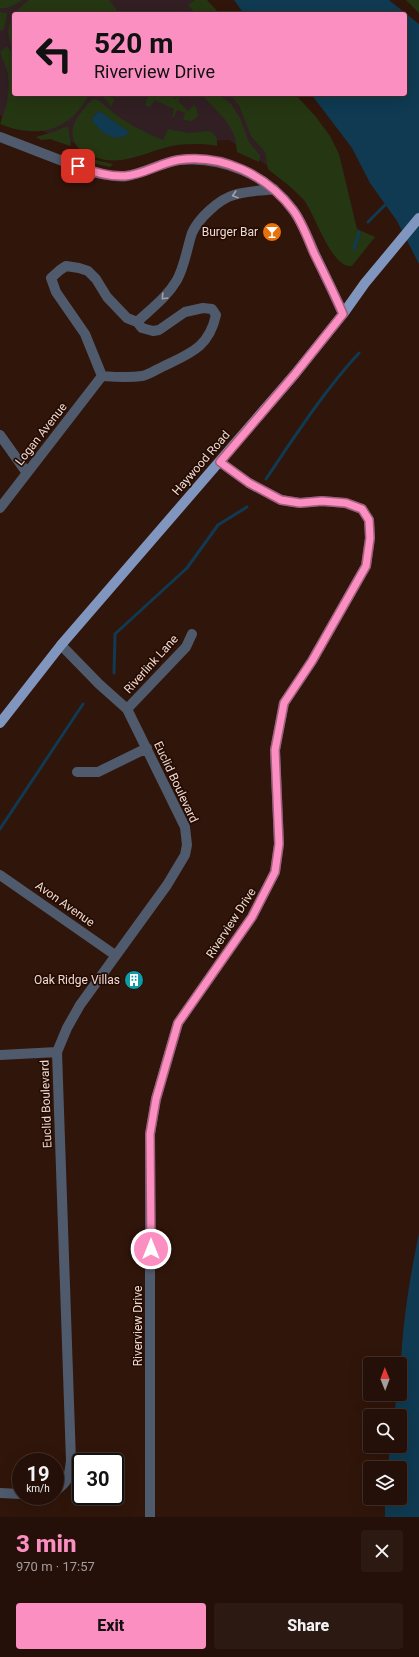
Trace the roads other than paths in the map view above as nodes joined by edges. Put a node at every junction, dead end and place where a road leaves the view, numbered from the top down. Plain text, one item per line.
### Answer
1 (0, 137) edge
2 (274, 189) junction
3 (419, 218) edge
4 (343, 314) junction
5 (137, 322) junction
6 (102, 376) junction
7 (0, 435) edge
8 (220, 462) junction
9 (27, 474) junction
10 (0, 508) edge
11 (192, 634) dead end
12 (61, 645) junction
13 (127, 709) junction
14 (0, 723) edge
15 (147, 748) junction
16 (77, 772) dead end
17 (0, 875) edge
18 (115, 955) junction
19 (58, 1052) junction
20 (0, 1055) edge
21 (64, 1484) edge
22 (0, 1494) edge
23 (12, 1494) edge
24 (150, 1517) edge

1 - 2 street
2 - 4 street
2 -> 5 street
3 - 4 main road, Haywood Road
4 - 8 main road, Haywood Road
5 - 6 street
5 - 6 street
6 - 9 street, Logan Avenue
7 - 9 street
8 - 12 main road, Haywood Road
8 - 24 street, Riverview Drive
9 - 10 street, Logan Avenue
11 - 13 street, Riverlink Lane
12 - 13 street, Euclid Boulevard
12 - 14 main road, Haywood Road
13 - 15 street, Euclid Boulevard
15 - 16 street
15 - 18 street, Euclid Boulevard
17 - 18 street, Avon Avenue
18 - 19 street, Euclid Boulevard
19 - 20 street
19 - 21 street, Euclid Boulevard
22 - 23 street

